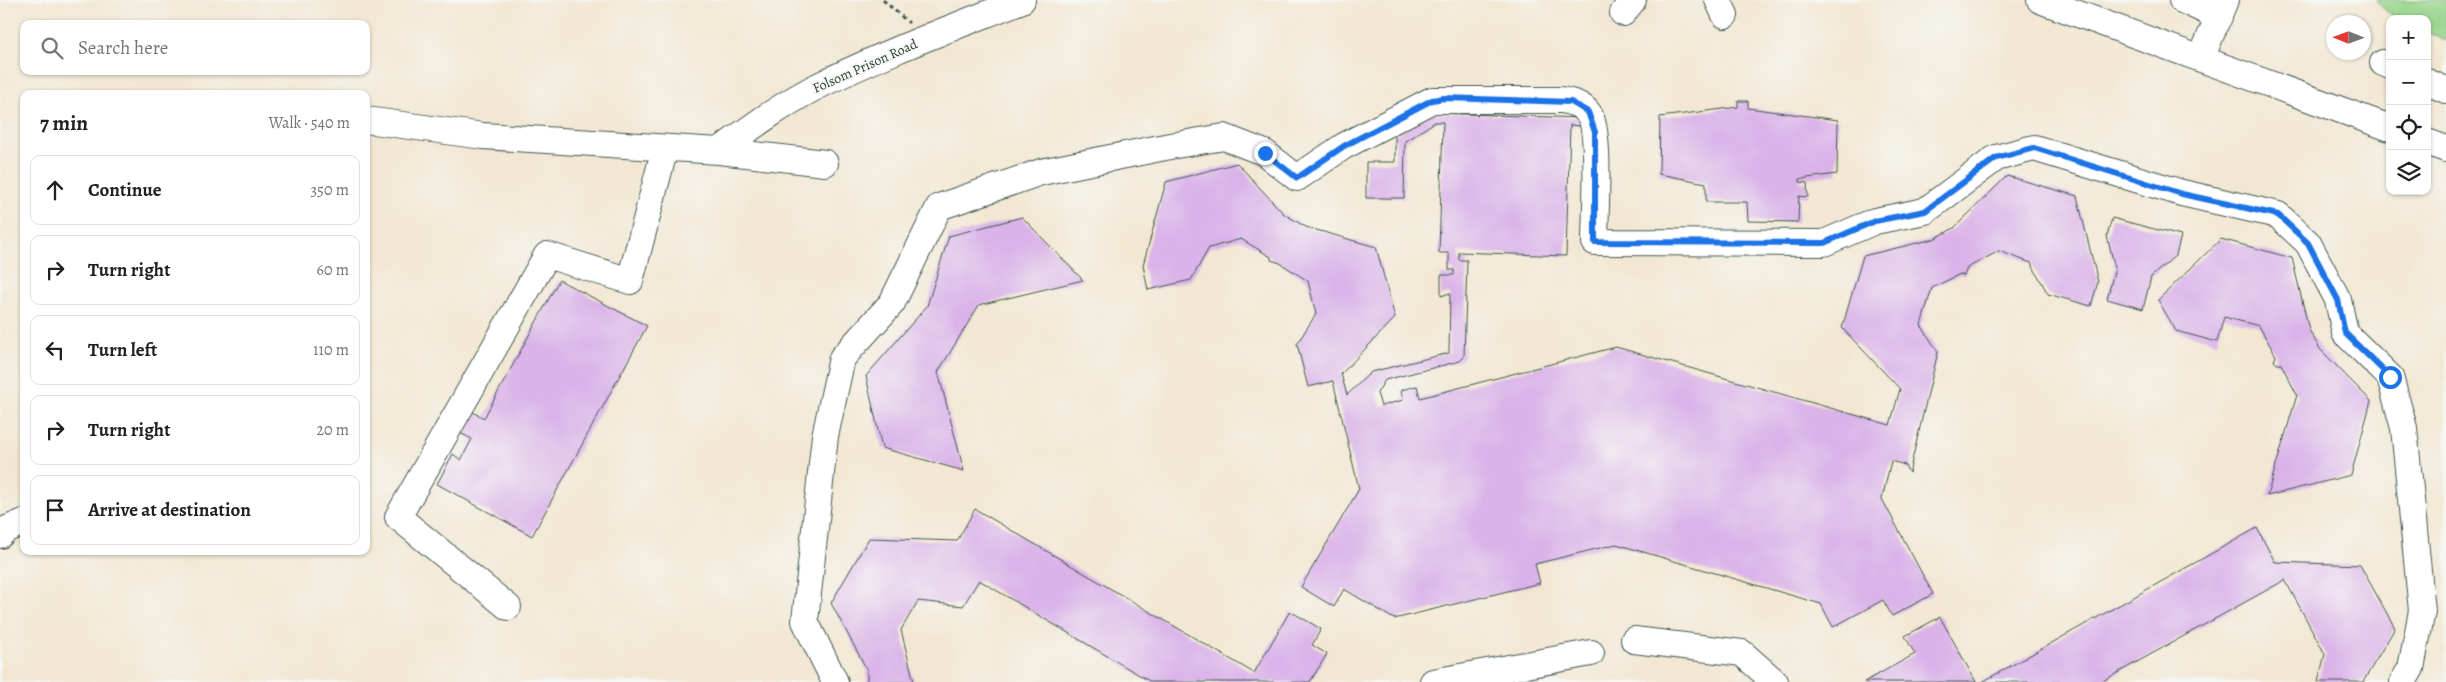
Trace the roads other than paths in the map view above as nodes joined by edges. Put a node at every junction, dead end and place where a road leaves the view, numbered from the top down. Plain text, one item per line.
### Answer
1 (1022, 0) edge
2 (2040, 0) edge
3 (2182, 0) edge
4 (2222, 8) edge
5 (2201, 59) junction
6 (370, 121) edge
7 (2386, 127) edge
8 (2431, 143) edge
9 (665, 148) junction
10 (2446, 148) edge
11 (718, 151) junction
12 (825, 163) dead end
13 (20, 524) edge
14 (0, 535) edge
15 (508, 608) dead end
16 (1634, 640) dead end
17 (1591, 653) dead end
18 (835, 682) edge
19 (1433, 682) edge
20 (1775, 682) edge
21 (2403, 682) edge

1 - 11 street, Folsom Prison Road
2 - 5 street
3 - 4 street
4 - 5 street
5 - 7 street
6 - 9 street
8 - 10 street
9 - 11 street
9 - 15 street
11 - 12 street
13 - 14 street
16 - 20 street
17 - 19 street
18 - 21 street

